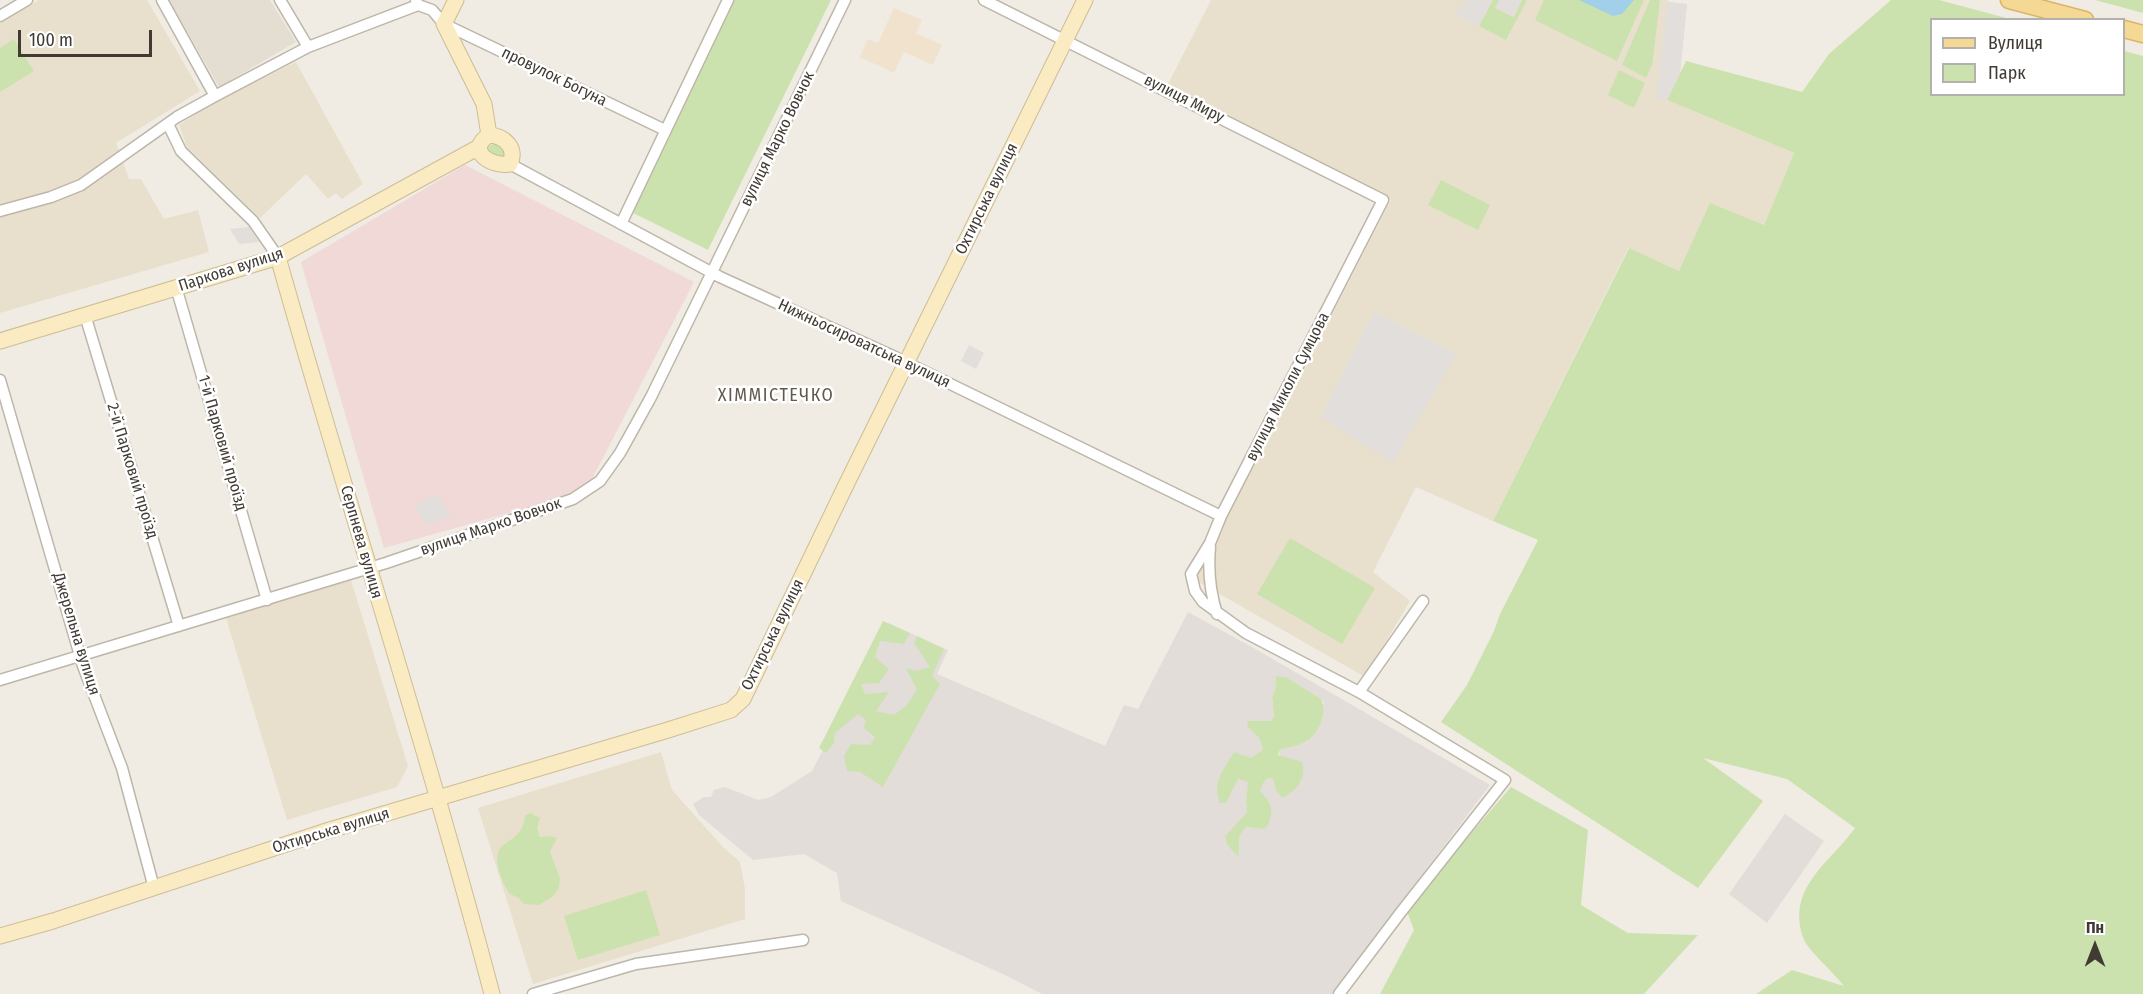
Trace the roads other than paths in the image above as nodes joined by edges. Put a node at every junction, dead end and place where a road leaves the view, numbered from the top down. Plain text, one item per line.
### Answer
1 (27, 0) edge
2 (162, 0) edge
3 (280, 0) edge
4 (456, 0) edge
5 (728, 0) edge
6 (845, 0) edge
7 (984, 0) edge
8 (1085, 0) edge
9 (2009, 0) edge
10 (417, 2) edge
11 (0, 16) edge
12 (2077, 18) edge
13 (444, 24) junction
14 (2125, 29) edge
15 (2143, 34) edge
16 (1065, 41) junction
17 (308, 47) junction
18 (215, 96) junction
19 (168, 124) junction
20 (665, 130) junction
21 (484, 141) junction
22 (510, 164) junction
23 (1383, 200) joint
24 (0, 211) edge
25 (621, 224) junction
26 (278, 257) junction
27 (713, 274) junction
28 (176, 287) junction
29 (85, 315) junction
30 (0, 341) edge
31 (906, 362) junction
32 (0, 380) edge
33 (1221, 516) junction
34 (1210, 543) junction
35 (368, 568) junction
36 (267, 600) junction
37 (1423, 601) dead end
38 (1217, 614) junction
39 (179, 626) junction
40 (82, 656) junction
41 (0, 680) edge
42 (1359, 692) junction
43 (437, 798) junction
44 (154, 888) junction
45 (0, 936) edge
46 (803, 940) dead end
47 (492, 994) edge
48 (533, 994) edge
49 (1339, 994) edge

1 - 11 street
2 - 18 street
3 - 17 street
4 - 13 main road
5 - 20 street
6 - 27 street, вулиця Марко Вовчок
7 - 16 street, вулиця Миру
8 - 16 main road, Охтирська вулиця
9 - 12 main road
10 - 13 street
10 - 17 street
13 - 20 street, провулок Богуна
13 - 21 main road
14 - 15 main road
16 - 23 street, вулиця Миру
16 - 31 main road, Охтирська вулиця
17 - 18 street
18 - 19 street
19 - 24 street
19 - 26 street, Серпнева вулиця
20 - 25 street
21 - 22 main road, Нижньосироватська вулиця
21 - 22 main road
21 - 26 main road, Паркова вулиця
22 - 25 street, Нижньосироватська вулиця
23 - 33 street, вулиця Миколи Сумцова
25 - 27 street, Нижньосироватська вулиця
26 - 28 main road, Паркова вулиця
26 - 35 main road, Серпнева вулиця
27 - 31 street, Нижньосироватська вулиця
27 - 35 street, вулиця Марко Вовчок
28 - 29 main road, Паркова вулиця
28 - 36 street, 1-й Парковий проїзд
29 - 30 main road, Паркова вулиця
29 - 39 street, 2-й Парковий проїзд
31 - 33 street, Нижньосироватська вулиця
31 - 43 main road, Охтирська вулиця
32 - 40 street, Джерельна вулиця
33 - 34 street, вулиця Миколи Сумцова
34 - 38 street
34 - 38 street, вулиця Миколи Сумцова
35 - 36 street, вулиця Марко Вовчок
35 - 43 main road, Серпнева вулиця
36 - 39 street, вулиця Марко Вовчок
37 - 42 street
38 - 42 street
39 - 40 street, вулиця Марко Вовчок
40 - 41 street, вулиця Марко Вовчок
40 - 44 street, Джерельна вулиця
42 - 49 street
43 - 44 main road, Охтирська вулиця
43 - 47 main road, Серпнева вулиця
44 - 45 main road, Охтирська вулиця
46 - 48 street

